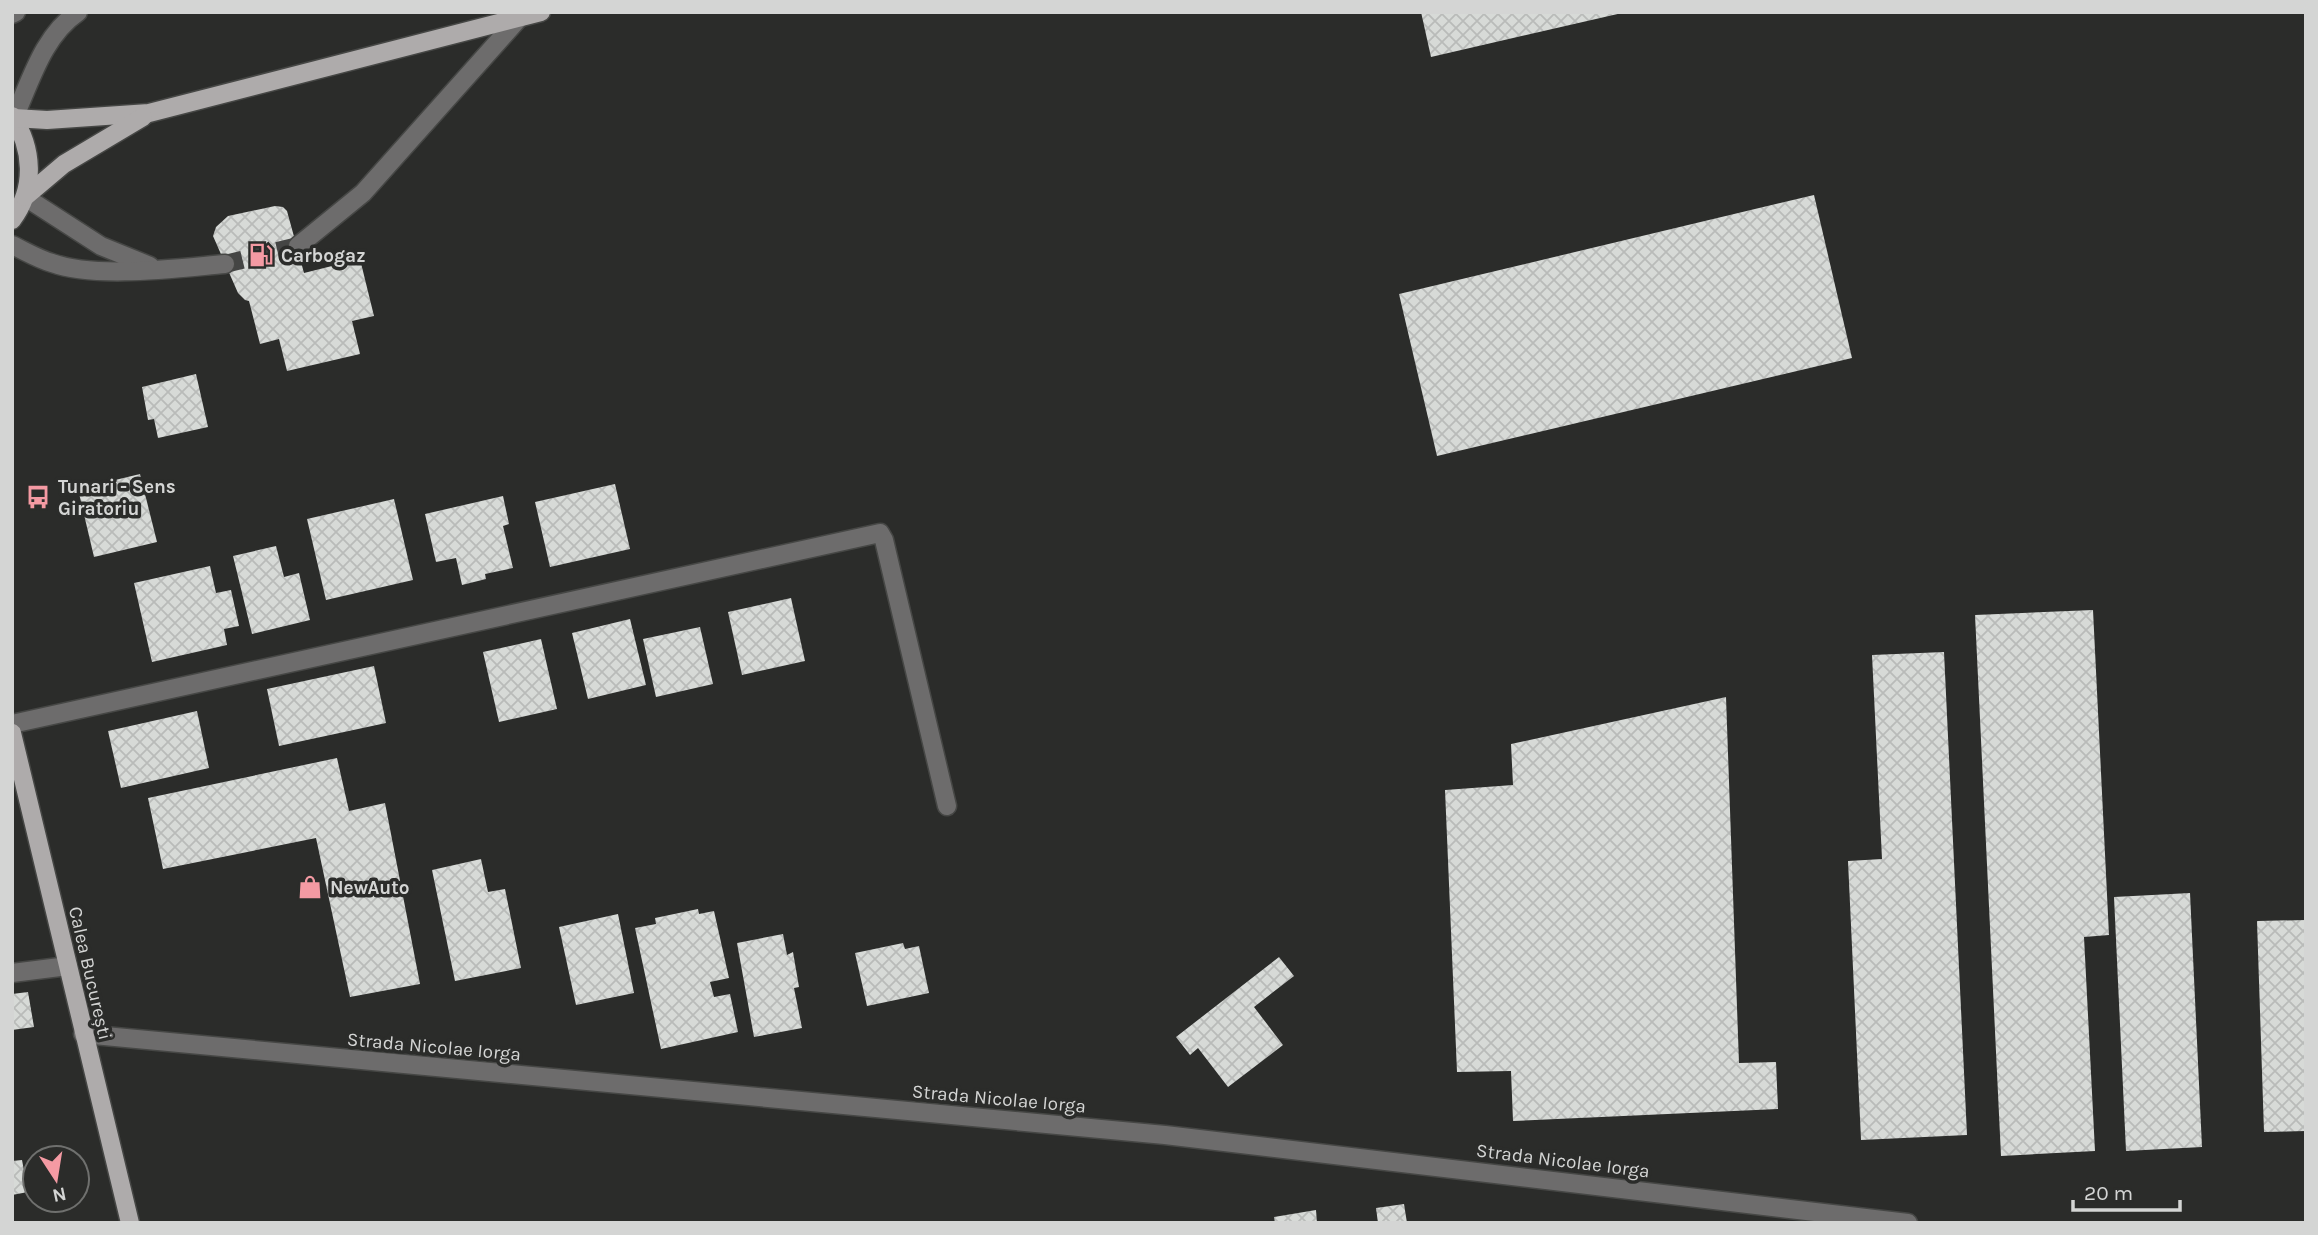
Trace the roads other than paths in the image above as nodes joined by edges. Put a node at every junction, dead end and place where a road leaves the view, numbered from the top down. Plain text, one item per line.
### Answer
1 (78, 12) edge
2 (541, 12) edge
3 (520, 17) junction
4 (149, 113) junction
5 (13, 117) edge
6 (25, 197) junction
7 (12, 220) edge
8 (12, 245) edge
9 (298, 246) tunnel mouth
10 (225, 264) tunnel mouth
11 (160, 270) junction
12 (12, 724) edge
13 (12, 733) edge
14 (947, 806) dead end
15 (68, 966) junction
16 (12, 974) edge
17 (83, 1034) junction
18 (130, 1223) edge
19 (1908, 1223) edge

1 - 5 street
2 - 3 main road
3 - 4 main road
3 - 9 street
4 - 5 main road
4 - 6 main road
5 - 6 main road
6 - 7 main road
6 - 11 street
8 - 11 street
10 - 11 street
12 - 14 street
13 - 15 main road, Calea București
15 - 16 street
15 - 17 main road, Calea București
17 - 18 main road, Calea București
17 - 19 street, Strada Nicolae Iorga

